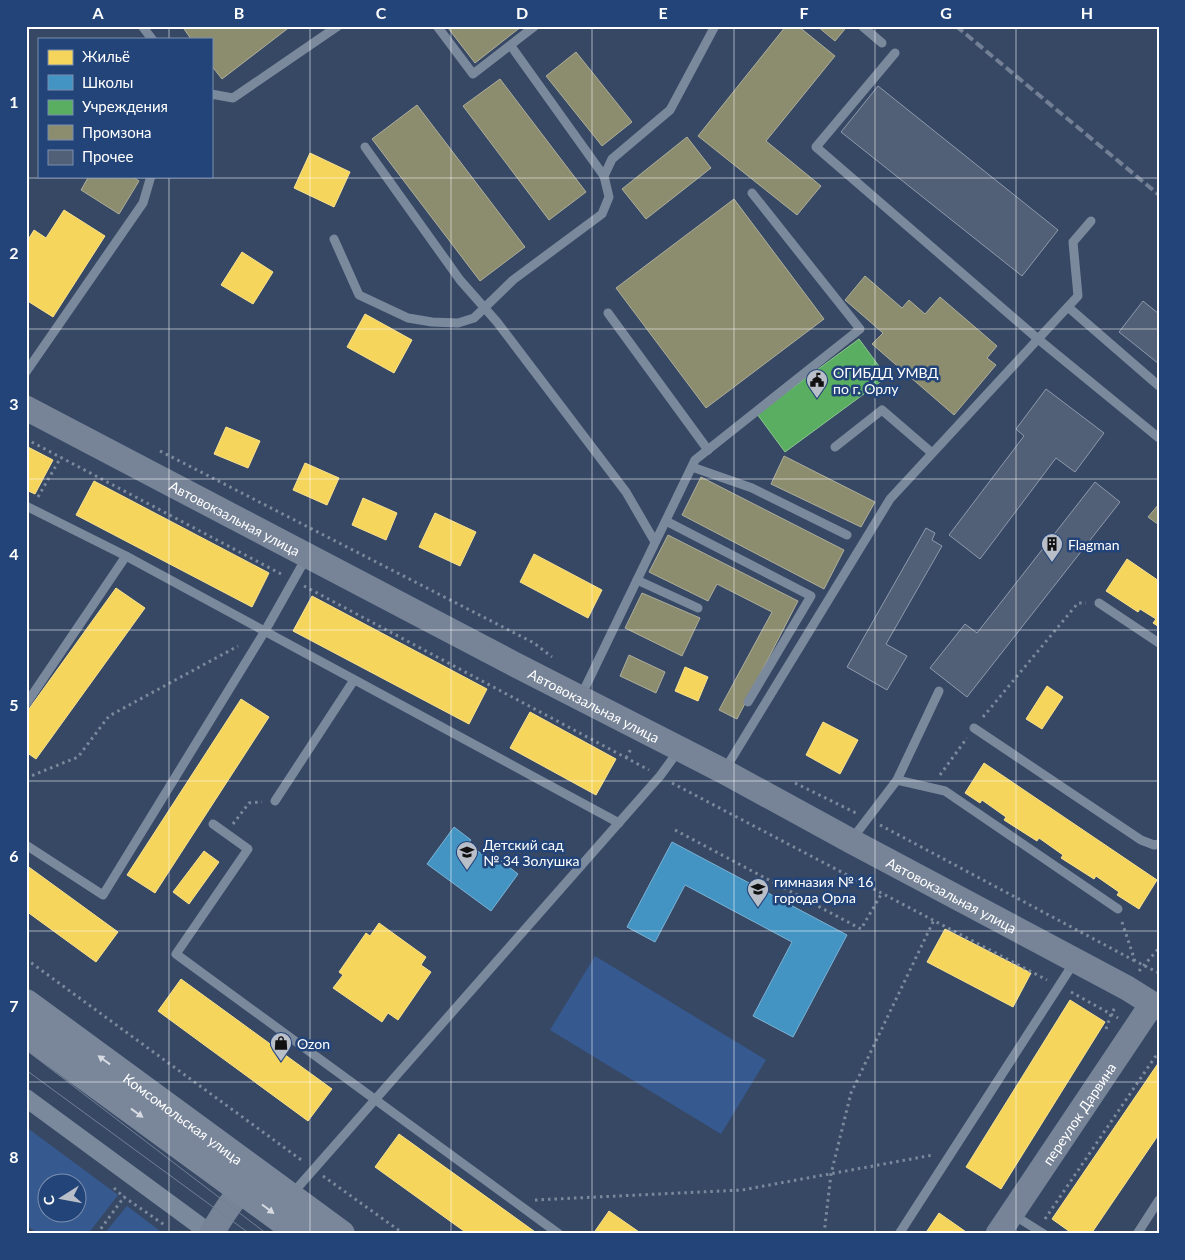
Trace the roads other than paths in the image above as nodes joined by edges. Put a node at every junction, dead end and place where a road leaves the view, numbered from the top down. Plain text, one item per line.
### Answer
1 (142, 26) edge
2 (338, 26) edge
3 (437, 26) edge
4 (535, 26) edge
5 (715, 26) edge
6 (862, 26) edge
7 (151, 38) edge
8 (882, 43) dead end
9 (510, 46) junction
10 (895, 53) dead end
11 (212, 94) edge
12 (365, 148) dead end
13 (604, 176) junction
14 (150, 178) edge
15 (752, 193) dead end
16 (1091, 220) dead end
17 (334, 239) dead end
18 (1068, 307) junction
19 (485, 309) junction
20 (608, 313) dead end
21 (1038, 338) junction
22 (26, 372) edge
23 (1159, 386) edge
24 (26, 408) edge
25 (1159, 438) edge
26 (835, 448) dead end
27 (708, 450) junction
28 (932, 453) junction
29 (692, 467) junction
30 (29, 507) edge
31 (666, 521) junction
32 (847, 535) dead end
33 (655, 542) junction
34 (126, 556) junction
35 (307, 556) junction
36 (637, 580) junction
37 (1099, 603) road end
38 (698, 608) dead end
39 (265, 631) junction
40 (1159, 643) edge
41 (354, 680) junction
42 (938, 692) dead end
43 (580, 698) junction
44 (748, 702) dead end
45 (26, 704) edge
46 (974, 728) road end
47 (680, 749) junction
48 (724, 771) junction
49 (897, 780) junction
50 (275, 801) road end
51 (618, 822) junction
52 (213, 824) dead end
53 (851, 841) junction
54 (1159, 844) edge
55 (26, 845) edge
56 (1118, 909) road end
57 (1075, 961) junction
58 (1157, 1002) edge
59 (26, 1003) edge
60 (26, 1033) edge
61 (26, 1098) edge
62 (374, 1100) junction
63 (268, 1180) junction
64 (242, 1190) junction
65 (290, 1196) junction
66 (1159, 1200) edge
67 (1005, 1224) edge
68 (1041, 1232) edge
69 (211, 1234) edge
70 (301, 1234) edge
71 (341, 1234) edge
72 (559, 1234) edge
73 (899, 1234) edge
74 (1137, 1234) edge

1 - 7 lane
2 - 11 lane
3 - 9 lane
4 - 9 lane
5 - 13 lane
6 - 8 lane
9 - 13 lane
10 - 21 lane
12 - 19 lane
13 - 19 lane
14 - 22 lane
15 - 27 lane
16 - 18 lane
17 - 19 lane
18 - 21 lane
18 - 23 lane
19 - 33 lane
20 - 27 lane
21 - 25 lane
21 - 28 lane
24 - 35 street, Автовокзальная улица
26 - 28 lane
27 - 29 lane
28 - 48 lane
29 - 31 lane
29 - 32 lane
30 - 34 lane
31 - 33 lane
31 - 44 lane
33 - 36 lane
34 - 39 lane
34 - 45 lane
35 - 39 lane
35 - 43 street, Автовокзальная улица
36 - 38 lane
36 - 43 lane
37 - 40 lane
39 - 41 lane
39 - 55 lane
41 - 50 lane
41 - 51 lane
42 - 49 lane
43 - 47 street, Автовокзальная улица
46 - 54 lane
47 - 48 street, Автовокзальная улица
47 - 51 lane
48 - 53 street, Автовокзальная улица
49 - 53 lane
49 - 56 lane
51 - 62 lane
52 - 62 lane
53 - 57 street, Автовокзальная улица
57 - 58 street, Автовокзальная улица
57 - 73 lane
58 - 67 street, переулок Дарвина
63 -> 59 main road, Комсомольская улица
60 -> 64 main road, Комсомольская улица
61 - 69 street
62 - 65 lane
62 - 72 lane
63 - 64 street
63 - 65 main road, Комсомольская улица
64 - 69 street
64 -> 70 main road, Комсомольская улица
65 - 71 main road, Комсомольская улица
66 - 74 lane
67 - 68 lane

